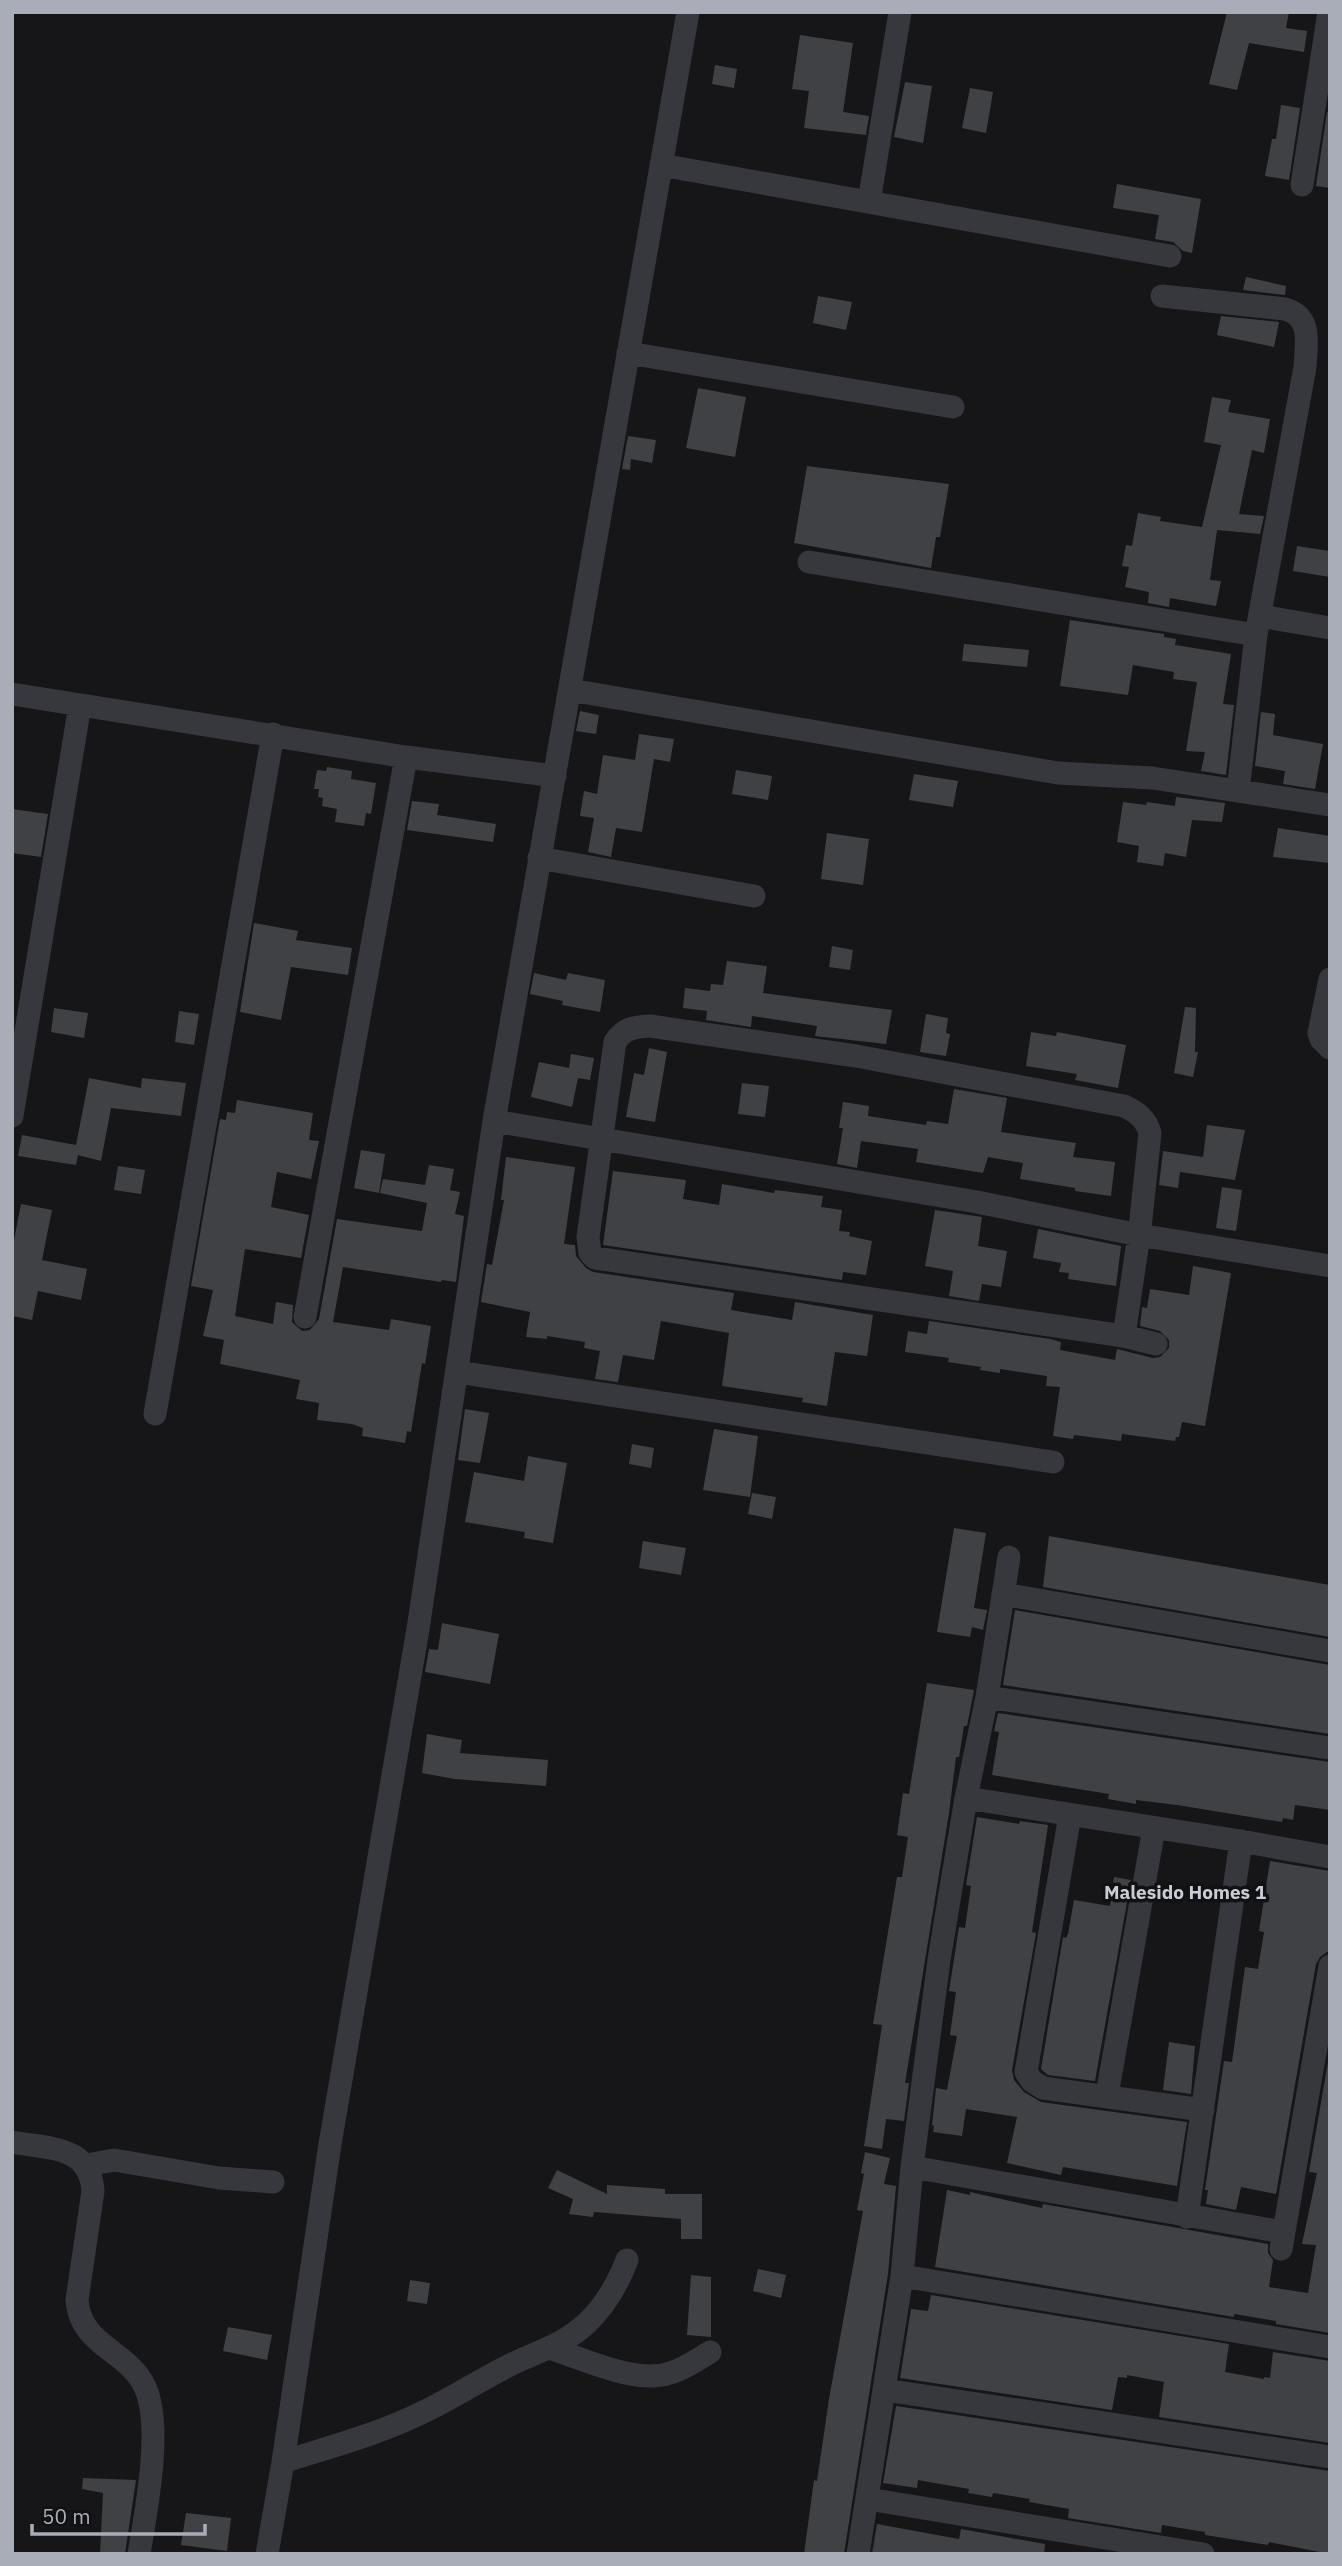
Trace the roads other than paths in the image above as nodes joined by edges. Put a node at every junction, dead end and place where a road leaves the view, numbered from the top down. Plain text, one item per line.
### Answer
1 (688, 12) edge
2 (901, 12) edge
3 (1329, 12) edge
4 (661, 165) junction
5 (1302, 186) dead end
6 (869, 202) junction
7 (1170, 256) dead end
8 (1162, 296) dead end
9 (628, 353) junction
10 (953, 407) dead end
11 (809, 562) dead end
12 (1258, 625) junction
13 (1330, 628) edge
14 (570, 690) junction
15 (12, 694) edge
16 (80, 705) junction
17 (273, 734) junction
18 (406, 757) junction
19 (555, 776) junction
20 (1238, 791) junction
21 (1330, 805) edge
22 (540, 858) junction
23 (754, 896) dead end
24 (1330, 979) edge
25 (1330, 1048) edge
26 (12, 1116) edge
27 (494, 1121) junction
28 (600, 1139) junction
29 (1139, 1235) junction
30 (1330, 1266) edge
31 (305, 1317) dead end
32 (1124, 1335) junction
33 (1156, 1344) dead end
34 (457, 1372) junction
35 (155, 1414) dead end
36 (1053, 1462) dead end
37 (1009, 1557) dead end
38 (1003, 1594) junction
39 (1330, 1651) edge
40 (987, 1697) junction
41 (1330, 1748) edge
42 (966, 1798) junction
43 (1070, 1815) junction
44 (1154, 1828) junction
45 (1241, 1841) junction
46 (1330, 1857) edge
47 (1330, 1966) edge
48 (1107, 2095) junction
49 (1203, 2110) junction
50 (12, 2142) edge
51 (87, 2165) junction
52 (912, 2167) junction
53 (272, 2182) dead end
54 (1187, 2217) junction
55 (627, 2260) dead end
56 (902, 2276) junction
57 (1330, 2347) edge
58 (552, 2349) junction
59 (710, 2353) dead end
60 (885, 2390) junction
61 (1330, 2457) edge
62 (283, 2462) junction
63 (868, 2499) junction
64 (139, 2554) edge
65 (267, 2554) edge
66 (858, 2554) edge
67 (1203, 2554) edge

1 - 4 street
2 - 6 street
3 - 5 street
4 - 6 street
4 - 9 street
6 - 7 street
8 - 12 street
9 - 10 street
9 - 14 street
11 - 12 street
12 - 13 street
12 - 20 street
14 - 19 street
14 - 20 street
15 - 16 street
16 - 17 street
16 - 26 street
17 - 18 street
17 - 35 street
18 - 19 street
18 - 31 street
19 - 22 street
20 - 21 street
22 - 23 street
22 - 27 street
24 - 25 street
27 - 28 street
27 - 34 street
28 - 29 street
28 - 29 street
28 - 32 street
29 - 30 street
29 - 32 street
32 - 33 street
34 - 36 street
34 - 62 street
37 - 38 street
38 - 39 street
38 - 40 street
40 - 41 street
40 - 42 street
42 - 43 street
42 - 52 street
43 - 44 street
43 - 48 street
44 - 45 street
44 - 48 street
45 - 46 street
45 - 49 street
47 - 54 street
48 - 49 street
49 - 54 street
50 - 51 street
51 - 53 street
51 - 64 street
52 - 54 street
52 - 56 street
55 - 58 street
56 - 57 street
56 - 60 street
58 - 59 street
58 - 62 street
60 - 61 street
60 - 63 street
62 - 65 street
63 - 66 street
63 - 67 street

